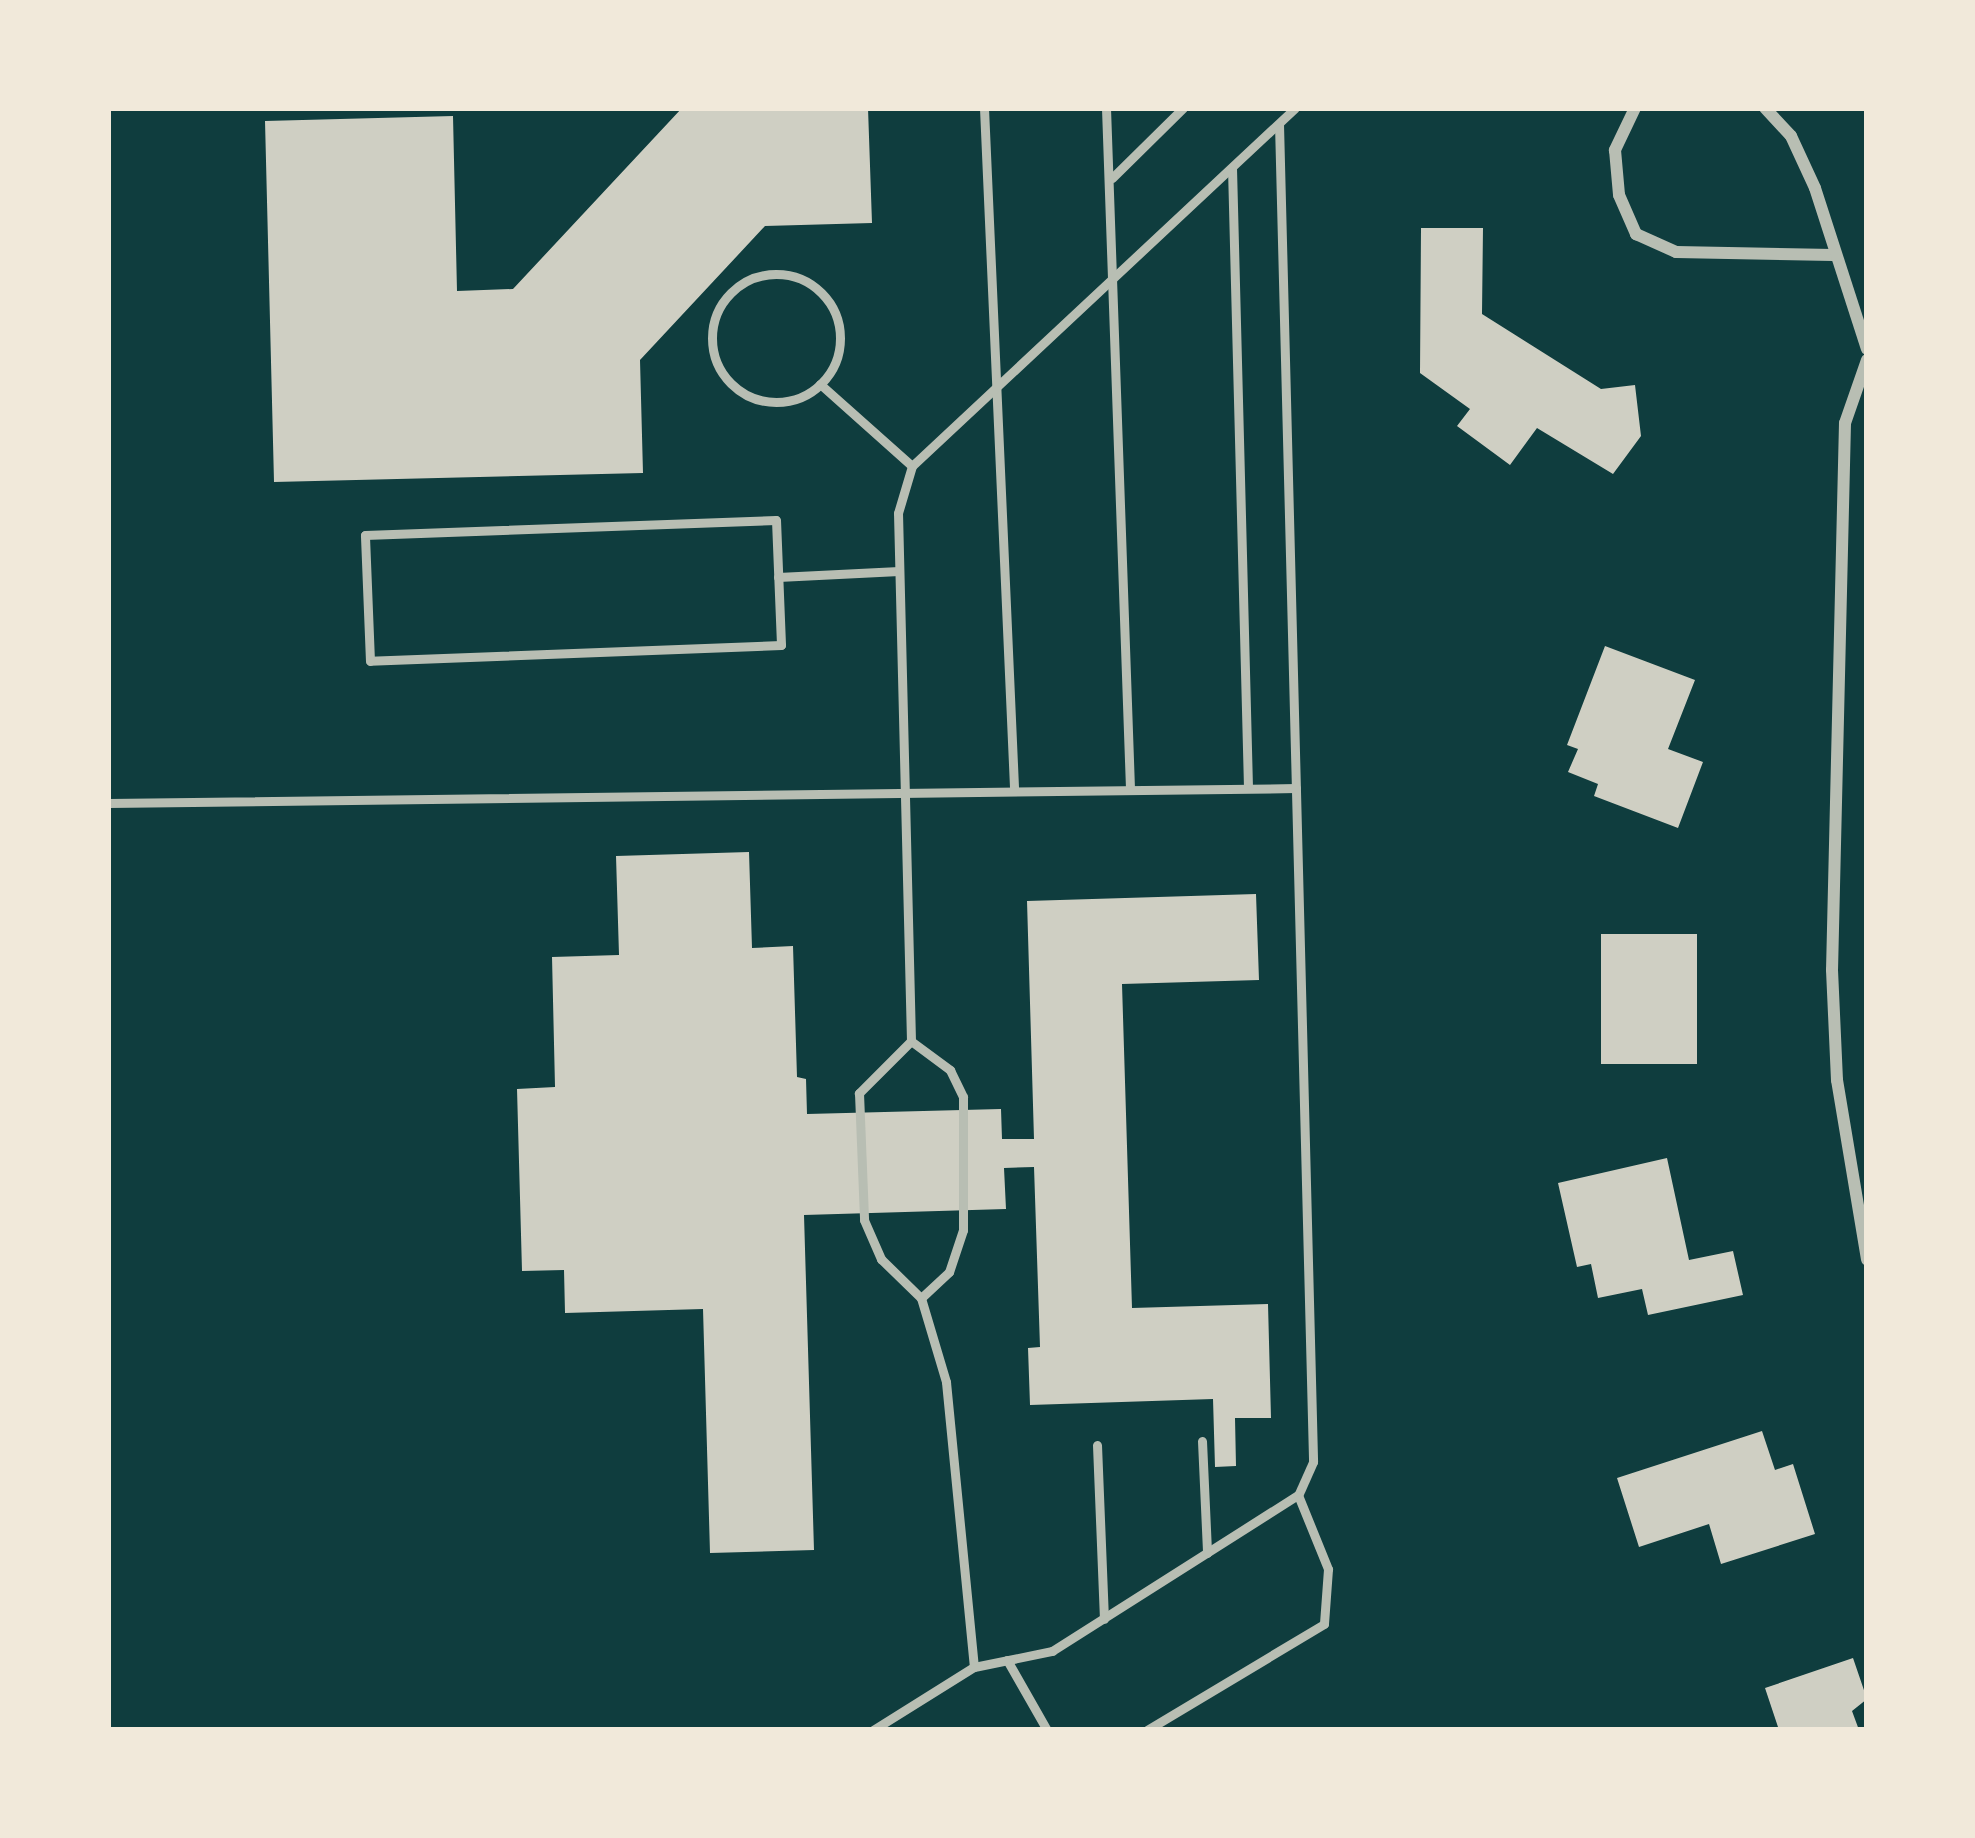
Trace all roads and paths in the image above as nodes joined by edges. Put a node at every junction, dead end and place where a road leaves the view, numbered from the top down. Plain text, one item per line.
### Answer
1 (984, 108) edge
2 (1106, 108) edge
3 (1183, 108) edge
4 (1295, 108) edge
5 (1635, 108) edge
6 (1766, 108) edge
7 (1279, 124) junction
8 (1232, 168) junction
9 (1112, 178) junction
10 (1833, 255) junction
11 (1117, 275) junction
12 (1867, 349) edge
13 (1867, 360) edge
14 (820, 383) junction
15 (995, 389) junction
16 (912, 466) junction
17 (899, 571) junction
18 (778, 577) junction
19 (905, 788) junction
20 (1013, 788) junction
21 (1130, 788) junction
22 (1248, 788) junction
23 (1296, 788) junction
24 (108, 802) edge
25 (911, 1041) junction
26 (1867, 1260) edge
27 (921, 1298) junction
28 (1202, 1441) dead end
29 (1097, 1445) dead end
30 (1298, 1496) junction
31 (1207, 1553) junction
32 (1103, 1618) junction
33 (1006, 1660) junction
34 (974, 1667) junction
35 (873, 1730) edge
36 (1047, 1730) edge
37 (1147, 1730) edge

1 - 15 lane
2 - 9 lane
3 - 9 lane
4 - 7 lane
5 - 10 street
6 - 10 street
7 - 8 lane
7 - 23 lane
8 - 11 lane
8 - 22 lane
9 - 11 lane
10 - 12 street
11 - 15 lane
11 - 21 lane
13 - 26 street
14 - 14 lane
14 - 16 lane
15 - 16 lane
15 - 20 lane
16 - 17 lane
17 - 18 lane
17 - 19 lane
18 - 18 lane
19 - 20 lane
19 - 24 lane
19 - 25 lane
20 - 21 lane
21 - 22 lane
22 - 23 lane
23 - 30 lane
25 - 27 lane
25 - 27 lane
27 - 34 lane
28 - 31 lane
29 - 32 lane
30 - 31 lane
30 - 37 lane
31 - 32 lane
32 - 33 lane
33 - 34 lane
33 - 36 lane
34 - 35 lane

